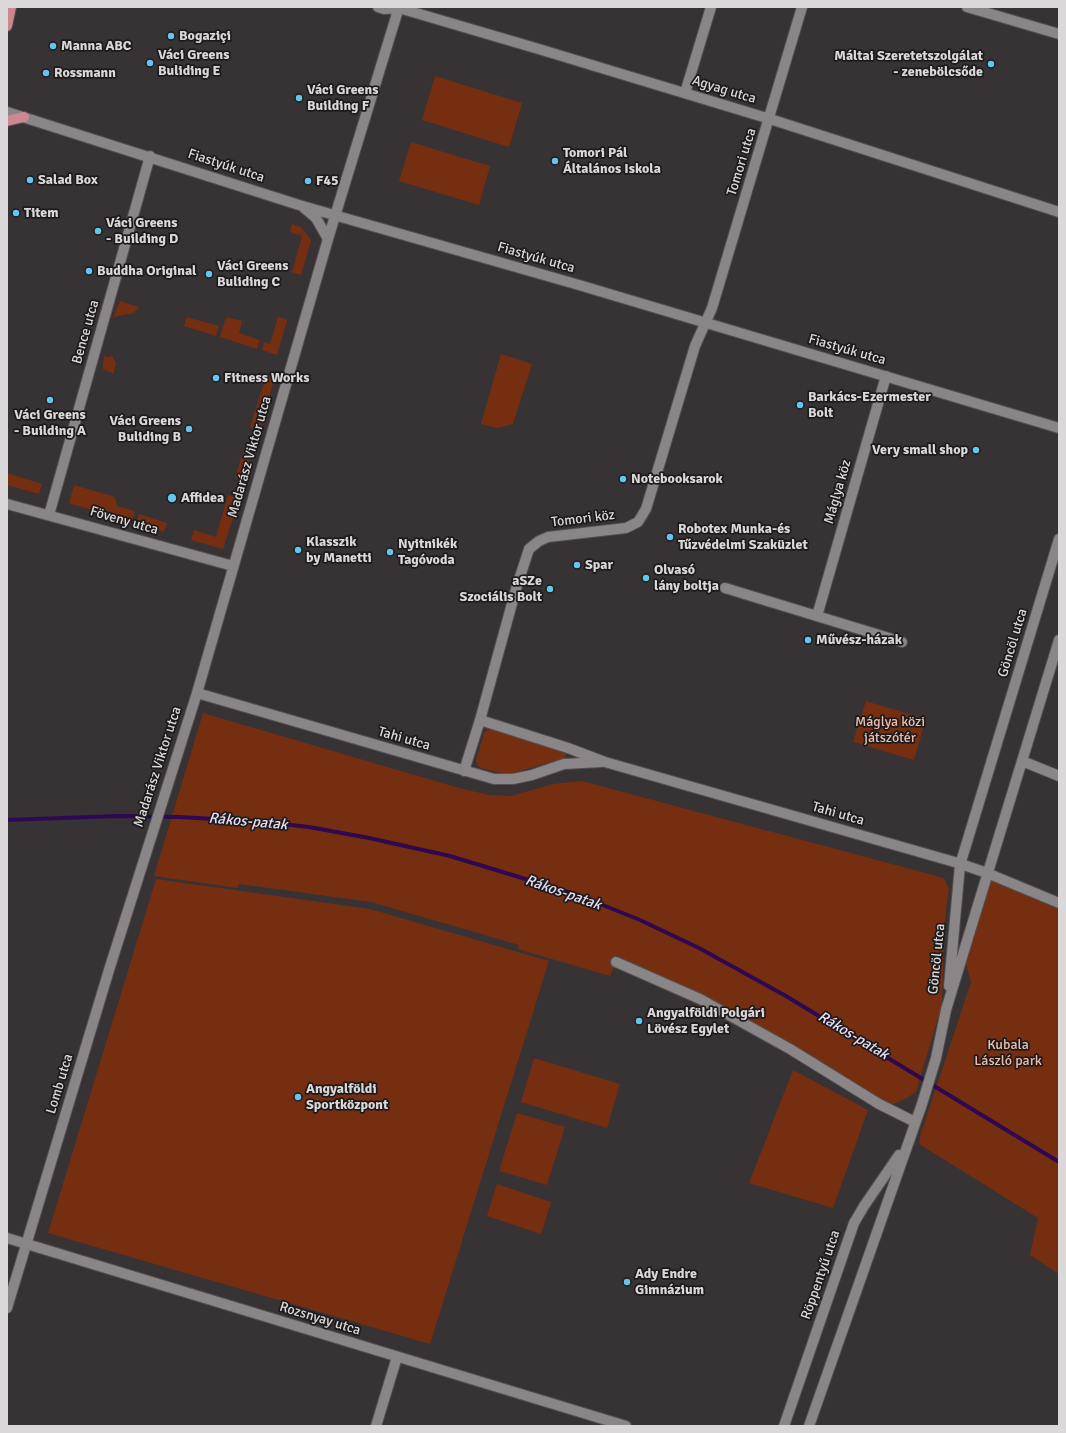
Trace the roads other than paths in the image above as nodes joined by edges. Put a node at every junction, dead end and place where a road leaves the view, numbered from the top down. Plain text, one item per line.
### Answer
1 (11, 7) edge
2 (378, 7) edge
3 (399, 7) edge
4 (711, 7) edge
5 (802, 7) edge
6 (968, 7) edge
7 (7, 26) edge
8 (1059, 34) edge
9 (684, 93) junction
10 (7, 112) edge
11 (24, 117) junction
12 (770, 119) junction
13 (7, 121) edge
14 (150, 156) junction
15 (299, 205) junction
16 (1059, 212) edge
17 (336, 215) junction
18 (328, 239) junction
19 (705, 323) junction
20 (886, 376) junction
21 (1059, 428) edge
22 (7, 504) edge
23 (49, 515) junction
24 (1059, 539) edge
25 (233, 566) junction
26 (725, 588) dead end
27 (817, 616) junction
28 (1059, 640) edge
29 (902, 642) dead end
30 (197, 693) junction
31 (480, 720) junction
32 (1022, 761) junction
33 (605, 762) junction
34 (464, 771) junction
35 (1059, 776) edge
36 (960, 865) junction
37 (141, 869) joint
38 (987, 873) junction
39 (1059, 903) edge
40 (616, 962) dead end
41 (946, 1010) junction
42 (915, 1122) junction
43 (907, 1144) junction
44 (7, 1238) edge
45 (26, 1244) junction
46 (7, 1308) edge
47 (397, 1357) junction
48 (376, 1426) edge
49 (626, 1426) edge
50 (784, 1426) edge
51 (809, 1426) edge

1 - 7 main road
2 - 3 street, Agyag utca
3 - 9 street, Agyag utca
3 - 17 street, Madarász Viktor utca
4 - 9 street
5 - 12 street, Tomori utca
6 - 8 street
9 - 12 street, Agyag utca
10 - 11 street, Fiastyúk utca
11 - 13 main road
11 - 14 street, Fiastyúk utca
12 - 16 street, Agyag utca
12 - 19 street, Tomori utca
14 - 15 street, Fiastyúk utca
14 - 23 street, Bence utca
15 - 17 street, Fiastyúk utca
15 - 18 street
17 - 18 street, Madarász Viktor utca
17 - 19 street, Fiastyúk utca
18 - 25 street, Madarász Viktor utca
19 - 20 street, Fiastyúk utca
19 - 31 street, Tomori köz
20 - 21 street, Fiastyúk utca
20 - 27 street, Máglya köz
22 - 23 street, Föveny utca
23 - 25 street, Föveny utca
24 - 36 street, Göncöl utca
25 - 30 street, Madarász Viktor utca
26 - 27 street
27 - 29 street
28 - 32 street, Göncöl utca
30 - 34 street, Tahi utca
30 - 37 street, Madarász Viktor utca
31 - 33 street, Tahi utca
31 - 34 street, Tomori köz
32 - 35 street
32 - 38 street, Göncöl utca
33 - 34 street, Tahi utca
33 - 36 street, Tahi utca
36 - 38 street, Tahi utca
36 - 41 street, Göncöl utca
37 - 45 street, Lomb utca
38 - 39 street, Tahi utca
38 - 41 street, Göncöl utca
40 - 42 street
41 - 42 street, Röppentyű utca
42 - 43 street, Röppentyű utca
43 - 50 street, Röppentyű utca
43 - 51 street, Röppentyű utca
44 - 45 street, Rozsnyay utca
45 - 46 street, Lomb utca
45 - 47 street, Rozsnyay utca
47 - 48 street
47 - 49 street, Rozsnyay utca

